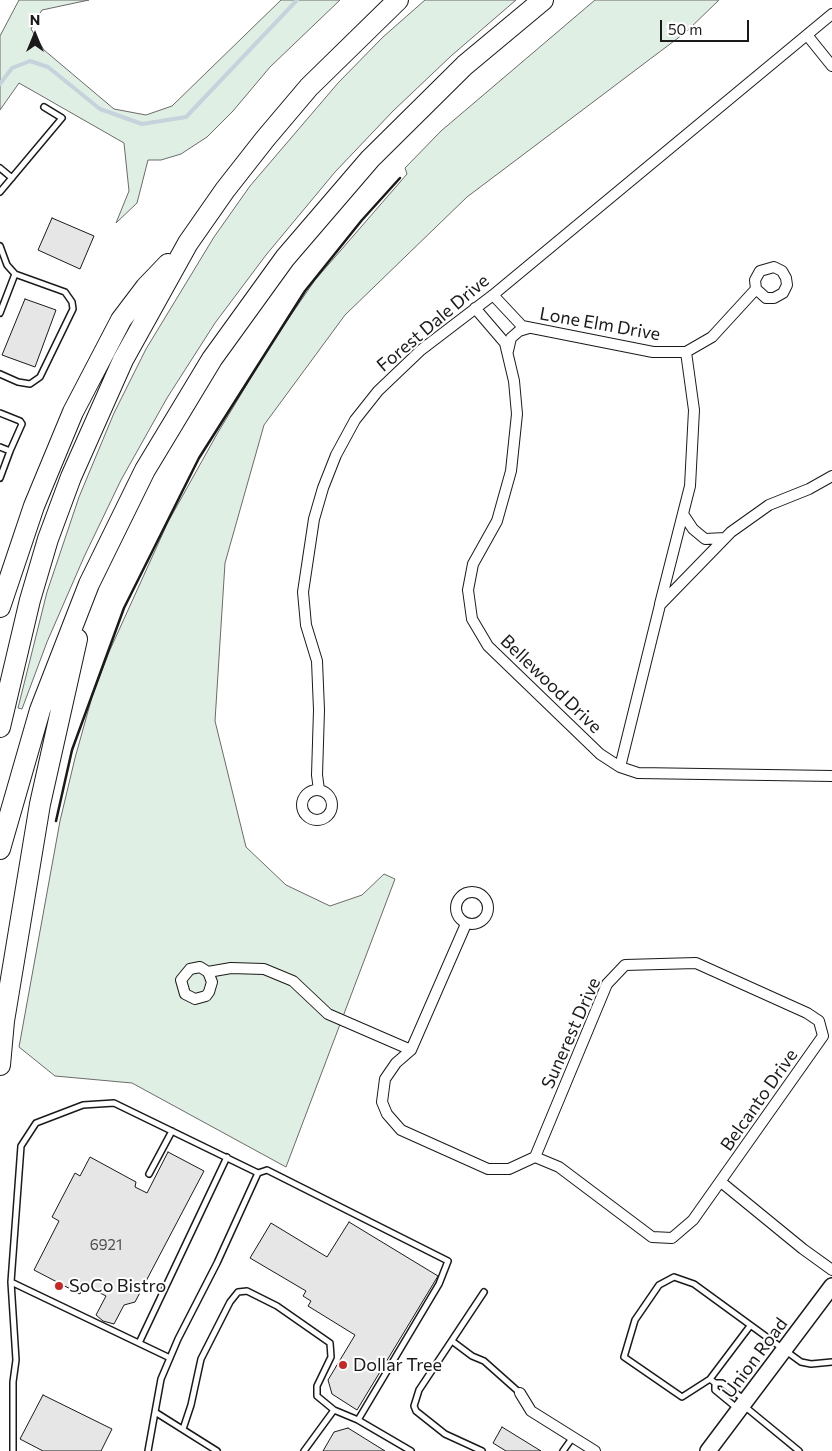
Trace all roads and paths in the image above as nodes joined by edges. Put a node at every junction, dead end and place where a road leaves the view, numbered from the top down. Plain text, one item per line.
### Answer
1 (398, 0) edge
2 (543, 0) edge
3 (832, 14) edge
4 (807, 35) junction
5 (832, 66) edge
6 (44, 107) dead end
7 (0, 168) edge
8 (12, 178) junction
9 (0, 192) edge
10 (188, 243) junction
11 (0, 246) edge
12 (15, 274) junction
13 (756, 289) dead end
14 (493, 295) junction
15 (475, 308) junction
16 (0, 313) edge
17 (530, 328) junction
18 (507, 352) junction
19 (686, 352) junction
20 (0, 374) edge
21 (0, 413) edge
22 (0, 447) edge
23 (10, 451) junction
24 (832, 476) edge
25 (0, 478) edge
26 (683, 514) junction
27 (724, 538) junction
28 (89, 584) junction
29 (660, 604) junction
30 (0, 606) edge
31 (0, 726) edge
32 (620, 766) junction
33 (832, 776) edge
34 (319, 790) dead end
35 (0, 849) edge
36 (466, 924) dead end
37 (208, 972) dead end
38 (2, 1028) edge
39 (823, 1036) joint
40 (411, 1050) junction
41 (0, 1065) edge
42 (172, 1131) junction
43 (227, 1157) junction
44 (536, 1158) junction
45 (258, 1173) junction
46 (150, 1174) dead end
47 (721, 1182) junction
48 (832, 1270) edge
49 (11, 1282) junction
50 (832, 1286) edge
51 (484, 1292) dead end
52 (750, 1326) junction
53 (452, 1341) junction
54 (138, 1343) junction
55 (784, 1351) junction
56 (170, 1358) junction
57 (832, 1362) edge
58 (710, 1379) junction
59 (716, 1383) junction
60 (520, 1393) joint
61 (743, 1405) junction
62 (334, 1410) junction
63 (155, 1412) junction
64 (358, 1420) junction
65 (183, 1429) junction
66 (573, 1436) junction
67 (13, 1451) edge
68 (148, 1451) edge
69 (217, 1451) edge
70 (304, 1451) edge
71 (411, 1451) edge
72 (482, 1451) edge
73 (563, 1451) edge
74 (595, 1451) edge
75 (708, 1451) edge
76 (799, 1451) edge

1 - 10 highway
2 - 28 highway
3 - 4 street, Forest Dale Drive
4 - 5 street
4 - 14 street, Forest Dale Drive
6 - 8 lane
7 - 8 lane
8 - 9 lane
10 - 30 highway
10 - 31 highway
11 - 12 lane
12 - 16 lane
12 - 20 lane
13 - 19 street
14 - 15 street, Forest Dale Drive
14 - 17 street, Lone Elm Drive
15 - 18 street, Bellewood Drive
15 - 34 street, Forest Dale Drive
17 - 18 street
17 - 19 street, Lone Elm Drive
18 - 32 street, Bellewood Drive
19 - 26 street
21 - 23 lane
22 - 23 lane
23 - 25 lane
24 - 27 street
26 - 27 street
26 - 29 street
27 - 29 street
28 - 35 highway
28 - 38 highway
29 - 32 street
32 - 33 street, Bellewood Drive
36 - 40 street
37 - 40 street
38 - 41 highway
39 - 44 street, Sunerest Drive
39 - 47 street, Belcanto Drive
40 - 44 street
42 - 43 lane
42 - 46 lane
42 - 49 lane
43 - 45 lane
43 - 54 lane
44 - 47 street
45 - 56 lane
45 - 64 lane
47 - 48 street
49 - 54 lane
49 - 67 lane
50 - 55 main road, Union Road
51 - 53 lane
52 - 55 lane
52 - 58 lane
52 - 58 lane
53 - 60 lane
53 - 72 lane
54 - 56 lane
55 - 57 lane
55 - 61 main road, Union Road
56 - 63 lane
58 - 59 lane
59 - 61 lane
59 - 61 lane
60 - 66 street
61 - 75 main road, Union Road
61 - 76 lane
62 - 64 lane
62 - 65 lane
62 - 70 lane
63 - 65 lane
63 - 68 lane
64 - 71 lane
65 - 69 lane
66 - 73 lane
66 - 74 street

